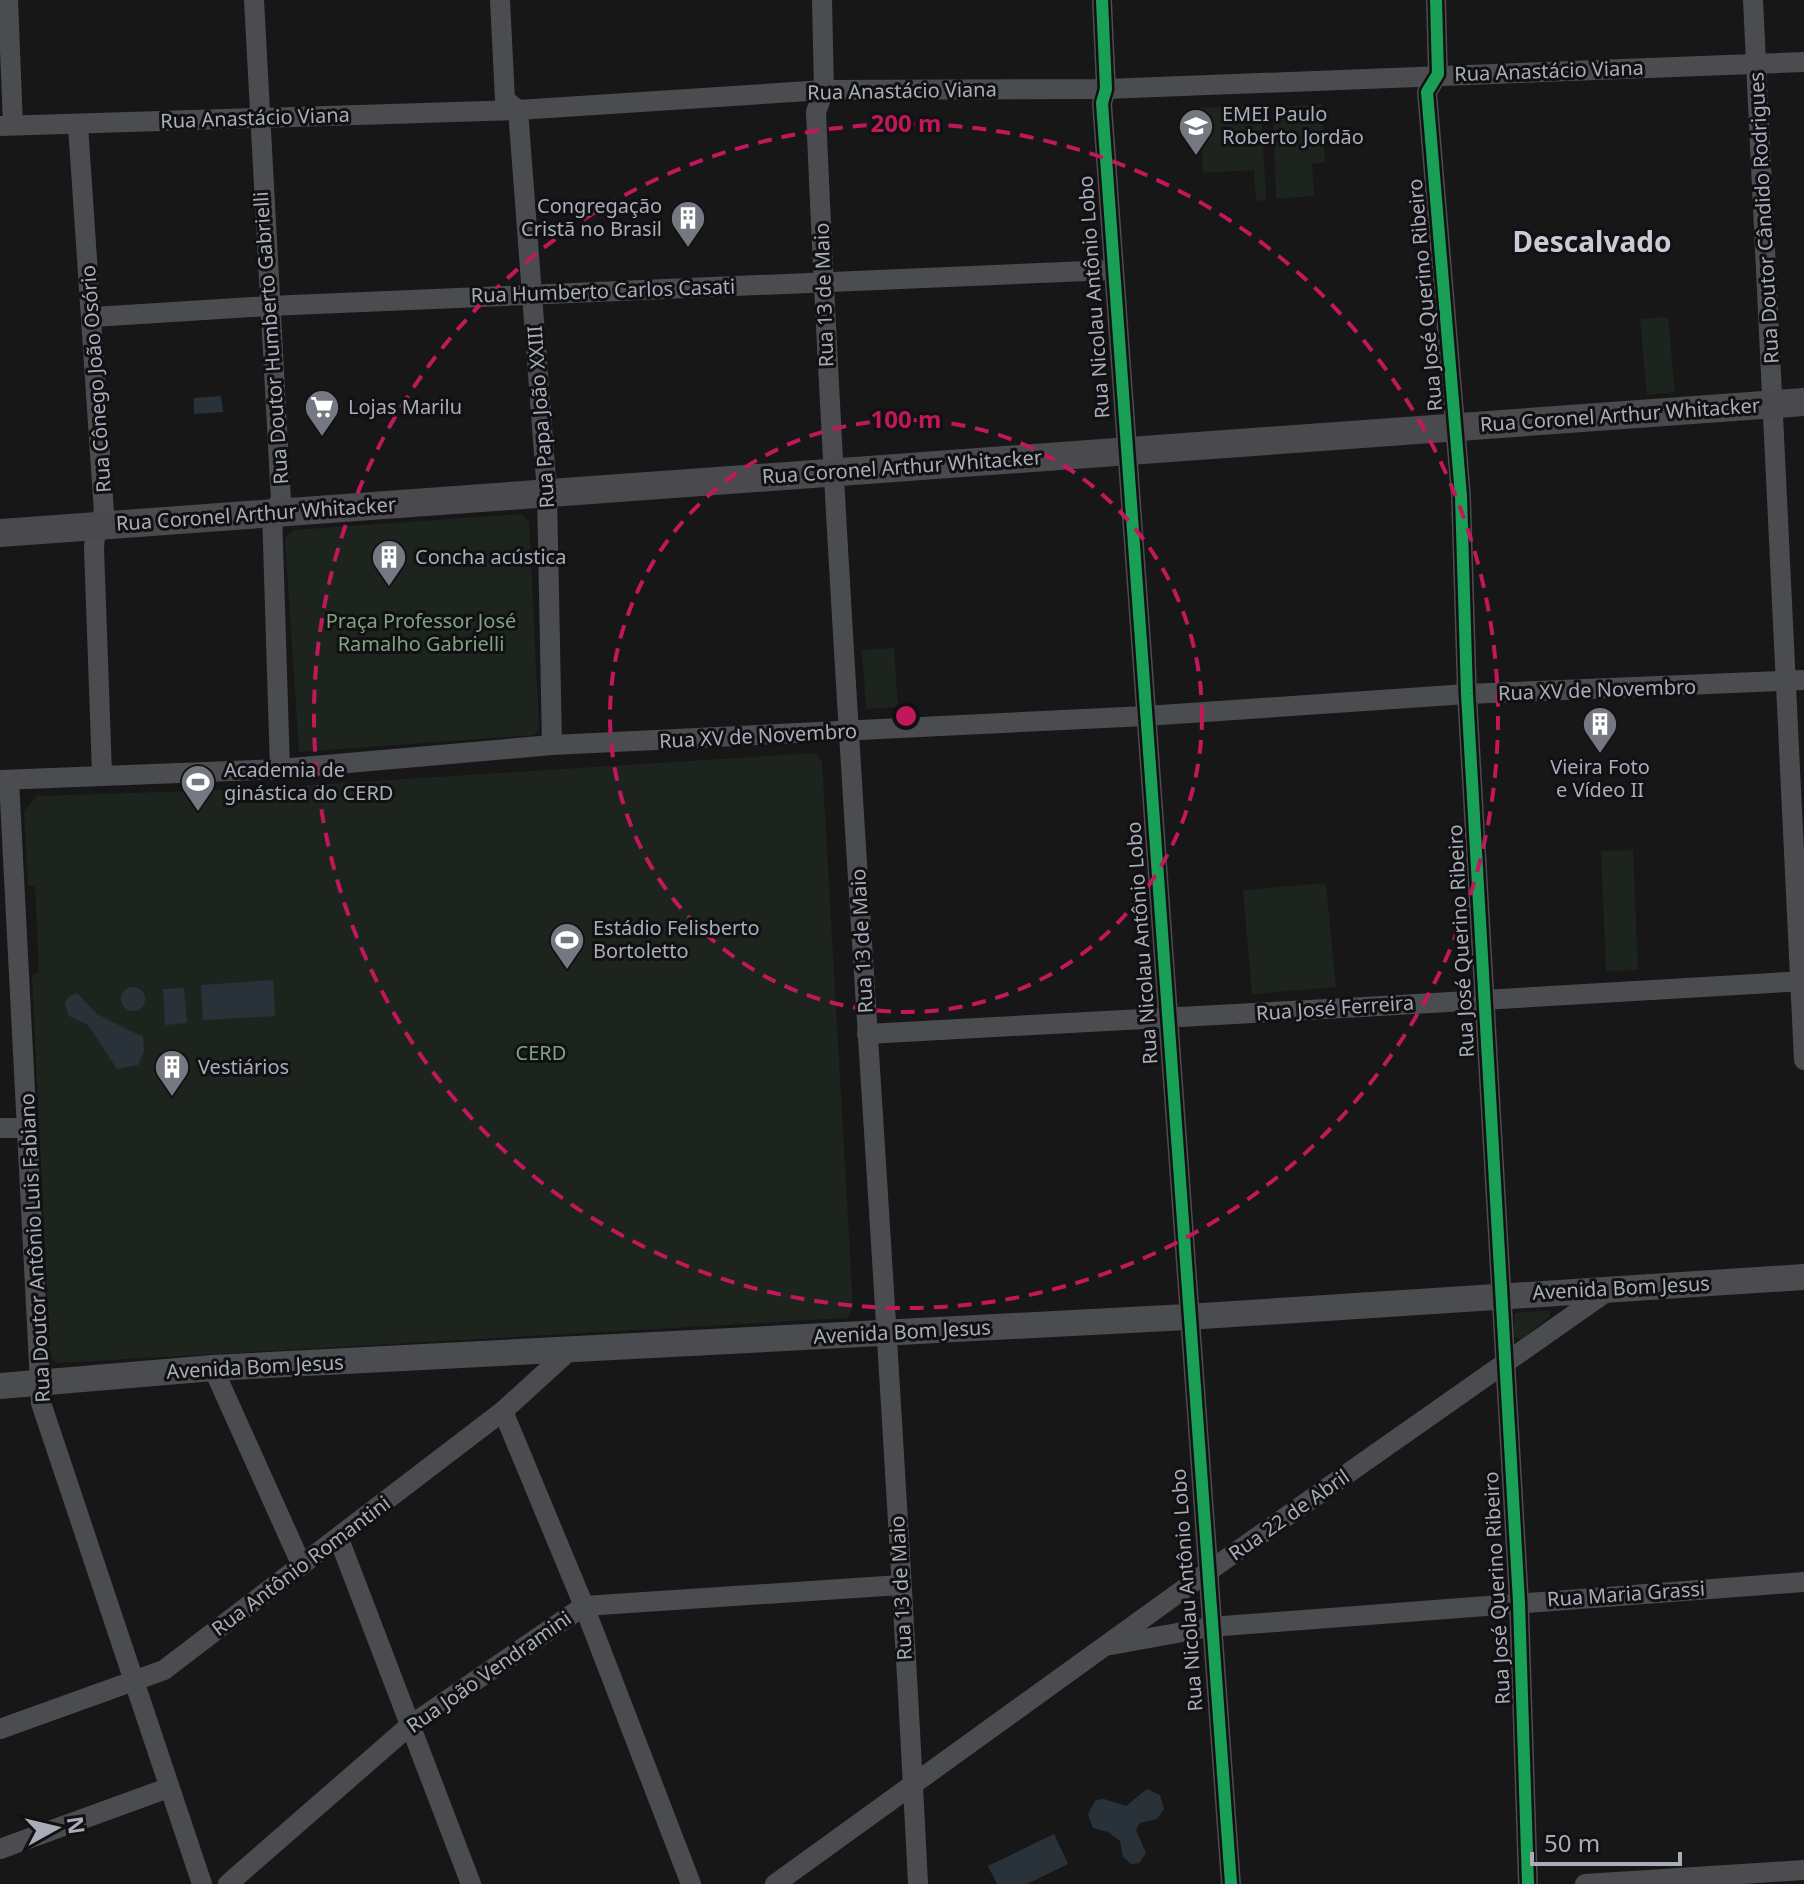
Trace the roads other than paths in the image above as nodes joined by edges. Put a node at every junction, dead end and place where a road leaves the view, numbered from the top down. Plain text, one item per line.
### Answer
1 (8, 0) edge
2 (254, 0) edge
3 (500, 0) edge
4 (822, 0) edge
5 (1102, 0) edge
6 (1436, 0) edge
7 (1753, 0) edge
8 (1804, 62) edge
9 (1756, 65) junction
10 (1438, 74) junction
11 (1106, 89) junction
12 (824, 90) junction
13 (518, 110) junction
14 (258, 116) junction
15 (78, 125) junction
16 (6, 126) edge
17 (1112, 270) junction
18 (823, 281) junction
19 (533, 294) junction
20 (269, 306) junction
21 (93, 317) junction
22 (1804, 402) edge
23 (1773, 404) junction
24 (1456, 426) junction
25 (1125, 452) junction
26 (831, 472) junction
27 (547, 493) junction
28 (272, 511) junction
29 (96, 526) junction
30 (0, 533) edge
31 (1795, 680) edge
32 (1467, 694) junction
33 (1146, 716) junction
34 (851, 731) junction
35 (552, 745) junction
36 (280, 769) junction
37 (102, 774) junction
38 (4, 780) edge
39 (1802, 981) edge
40 (1484, 998) junction
41 (1168, 1020) junction
42 (867, 1034) junction
43 (1804, 1060) edge
44 (0, 1128) edge
45 (28, 1128) junction
46 (1804, 1277) edge
47 (1610, 1289) junction
48 (1500, 1295) junction
49 (1187, 1317) junction
50 (887, 1333) junction
51 (570, 1350) junction
52 (1506, 1364) junction
53 (213, 1368) junction
54 (40, 1382) junction
55 (0, 1386) edge
56 (503, 1411) junction
57 (339, 1539) junction
58 (302, 1566) junction
59 (1206, 1573) junction
60 (1804, 1582) edge
61 (900, 1585) junction
62 (1519, 1602) junction
63 (584, 1606) junction
64 (1210, 1627) junction
65 (1106, 1646) junction
66 (132, 1684) junction
67 (408, 1727) junction
68 (0, 1729) edge
69 (913, 1784) junction
70 (168, 1788) junction
71 (0, 1849) edge
72 (1804, 1870) edge
73 (202, 1884) edge
74 (228, 1884) edge
75 (471, 1884) edge
76 (691, 1884) edge
77 (775, 1884) edge
78 (918, 1884) edge
79 (1231, 1884) edge
80 (1528, 1884) edge
81 (1585, 1884) edge

1 - 16 street
2 - 14 street, Rua Doutor Humberto Gabrielli
3 - 13 street, Rua Papa João XXIII
4 - 12 street, Rua 13 de Maio
5 - 11 street, Rua Nicolau Antônio Lobo
6 - 10 street, Rua José Querino Ribeiro
7 - 9 street, Rua Doutor Cândido Rodrigues
8 - 9 street, Rua Anastácio Viana
9 - 10 street, Rua Anastácio Viana
9 - 23 street, Rua Doutor Cândido Rodrigues
10 - 11 street, Rua Anastácio Viana
10 - 24 street, Rua José Querino Ribeiro
11 - 12 street, Rua Anastácio Viana
11 - 17 street, Rua Nicolau Antônio Lobo
12 - 13 street, Rua Anastácio Viana
12 - 18 street, Rua 13 de Maio
13 - 14 street, Rua Anastácio Viana
13 - 19 street, Rua Papa João XXIII
14 - 15 street, Rua Anastácio Viana
14 - 20 street, Rua Doutor Humberto Gabrielli
15 - 16 street, Rua Anastácio Viana
15 - 21 street, Rua Cônego João Osório
17 - 18 street, Rua Humberto Carlos Casati
17 - 25 street, Rua Nicolau Antônio Lobo
18 - 19 street, Rua Humberto Carlos Casati
18 - 26 street, Rua 13 de Maio
19 - 20 street, Rua Humberto Carlos Casati
19 - 27 street, Rua Papa João XXIII
20 - 21 street, Rua Humberto Carlos Casati
20 - 28 street, Rua Doutor Humberto Gabrielli
21 - 29 street, Rua Cônego João Osório
22 - 23 main road, Rua Coronel Arthur Whitacker
23 - 24 main road, Rua Coronel Arthur Whitacker
23 - 31 street, Rua Doutor Cândido Rodrigues
24 - 25 main road, Rua Coronel Arthur Whitacker
24 - 32 street, Rua José Querino Ribeiro
25 - 26 main road, Rua Coronel Arthur Whitacker
25 - 33 street, Rua Nicolau Antônio Lobo
26 - 27 main road, Rua Coronel Arthur Whitacker
26 - 34 street, Rua 13 de Maio
27 - 28 main road, Rua Coronel Arthur Whitacker
27 - 35 street, Rua Papa João XXIII
28 - 29 main road, Rua Coronel Arthur Whitacker
28 - 36 street, Rua Doutor Humberto Gabrielli
29 - 30 main road, Rua Coronel Arthur Whitacker
29 - 37 street, Rua Cônego João Osório
31 - 32 street, Rua XV de Novembro
31 - 39 street, Rua Doutor Cândido Rodrigues
32 - 33 street, Rua XV de Novembro
32 - 40 street, Rua José Querino Ribeiro
33 - 34 street, Rua XV de Novembro
33 - 41 street, Rua Nicolau Antônio Lobo
34 - 35 street, Rua XV de Novembro
34 - 42 street, Rua 13 de Maio
35 - 36 street, Rua XV de Novembro
36 - 37 street, Rua XV de Novembro
37 - 38 street, Rua XV de Novembro
38 - 45 street, Rua Doutor Antônio Luis Fabiano
39 - 40 street, Rua José Ferreira
39 - 43 street, Rua Doutor Cândido Rodrigues
40 - 41 street, Rua José Ferreira
40 - 48 street, Rua José Querino Ribeiro
41 - 42 street, Rua José Ferreira
41 - 49 street, Rua Nicolau Antônio Lobo
42 - 50 street, Rua 13 de Maio
44 - 45 street
45 - 54 street, Rua Doutor Antônio Luis Fabiano
46 - 47 street, Avenida Bom Jesus
47 - 48 street, Avenida Bom Jesus
47 - 52 street, Rua 22 de Abril
48 - 49 street, Avenida Bom Jesus
48 - 52 street, Rua José Querino Ribeiro
49 - 50 street, Avenida Bom Jesus
49 - 59 street, Rua Nicolau Antônio Lobo
50 - 51 street, Avenida Bom Jesus
50 - 61 street, Rua 13 de Maio
51 - 53 street, Avenida Bom Jesus
51 - 56 street, Rua Antônio Romantini
52 - 59 street, Rua 22 de Abril
52 - 62 street, Rua José Querino Ribeiro
53 - 54 street, Avenida Bom Jesus
53 - 58 street
54 - 55 street, Avenida Bom Jesus
54 - 66 street, Rua Doutor Antônio Luis Fabiano
56 - 57 street, Rua Antônio Romantini
56 - 63 street
57 - 58 street, Rua Antônio Romantini
57 - 67 street
58 - 66 street, Rua Antônio Romantini
59 - 64 street, Rua Nicolau Antônio Lobo
59 - 65 street, Rua 22 de Abril
60 - 62 street, Rua Maria Grassi
61 - 63 street, Rua João Vendramini
61 - 69 street, Rua 13 de Maio
62 - 64 street, Rua Maria Grassi
62 - 80 street, Rua José Querino Ribeiro
63 - 67 street, Rua João Vendramini
63 - 76 street
64 - 65 street, Rua Maria Grassi
64 - 79 street, Rua Nicolau Antônio Lobo
65 - 69 street, Rua 22 de Abril
66 - 68 street, Rua Antônio Romantini
66 - 70 street, Rua Doutor Antônio Luis Fabiano
67 - 74 street, Rua João Vendramini
67 - 75 street
69 - 77 street, Rua 22 de Abril
69 - 78 street, Rua 13 de Maio
70 - 71 street
70 - 73 street, Rua Doutor Antônio Luis Fabiano
72 - 81 street

